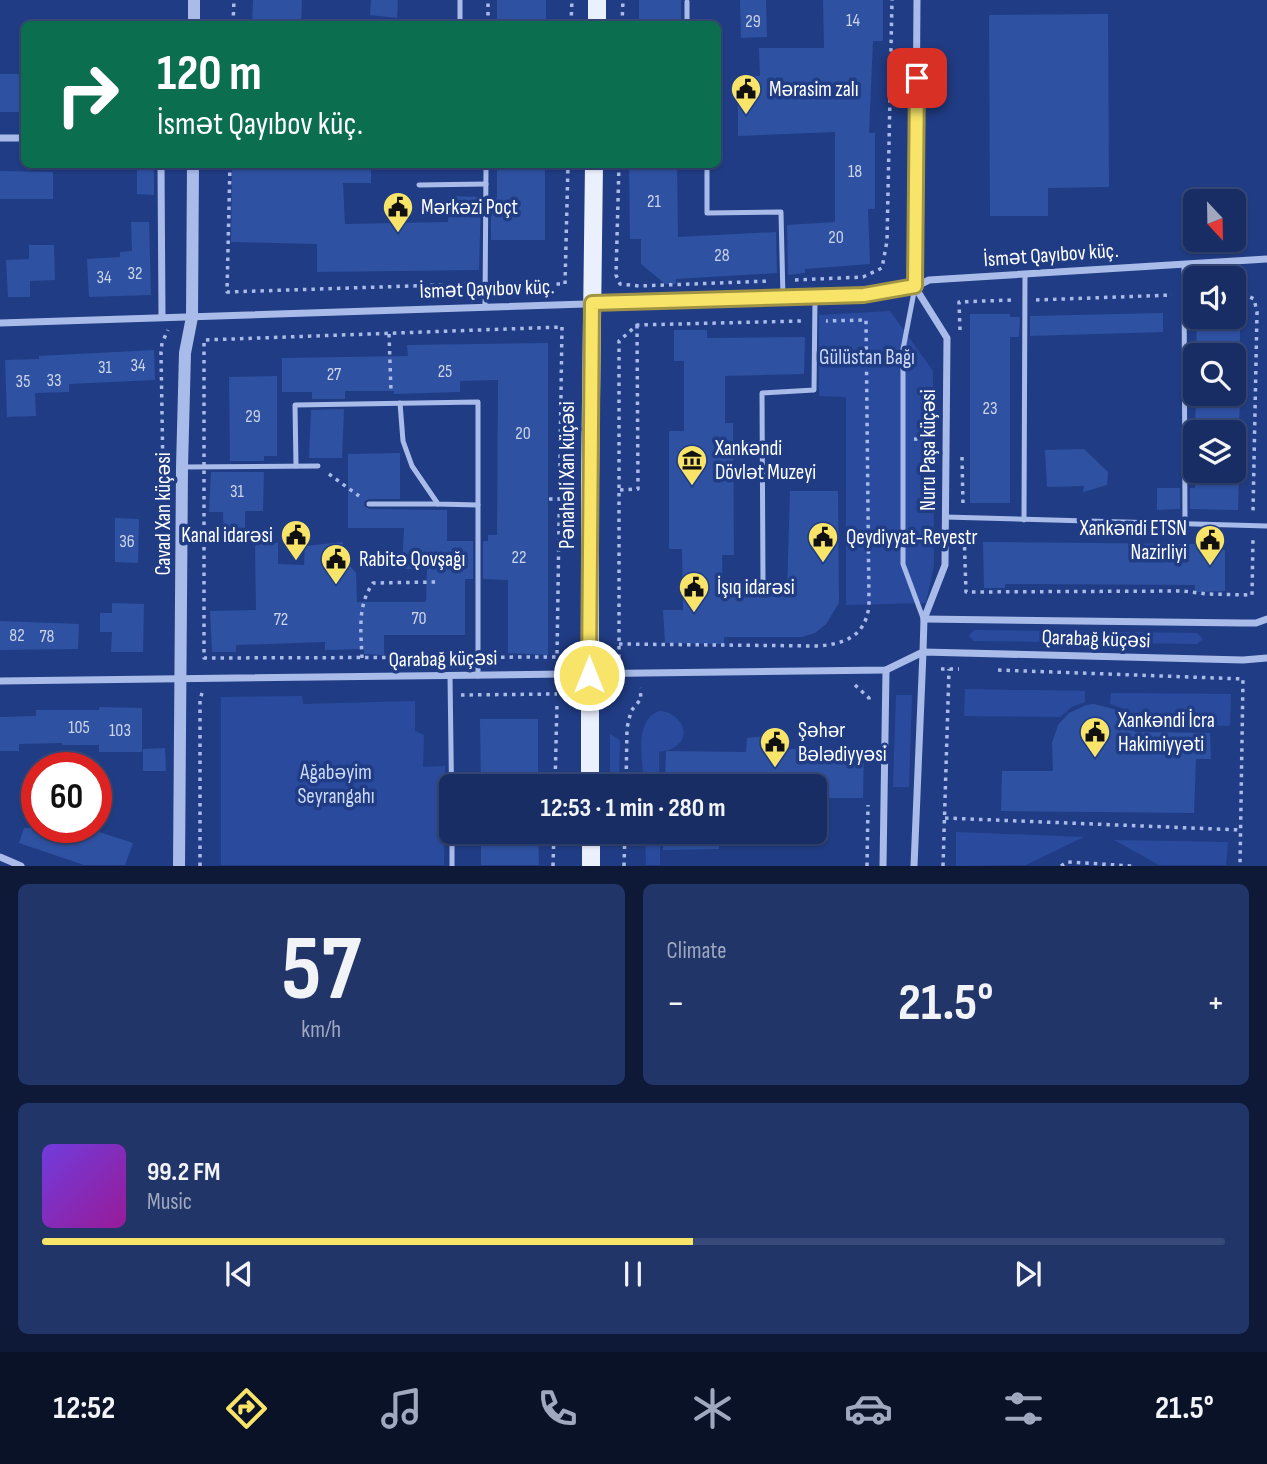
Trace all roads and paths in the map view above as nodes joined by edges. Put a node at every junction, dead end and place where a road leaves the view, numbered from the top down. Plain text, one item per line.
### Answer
1 (194, 0) edge
2 (234, 0) edge
3 (460, 0) edge
4 (488, 0) edge
5 (572, 0) edge
6 (597, 0) edge
7 (623, 0) edge
8 (892, 0) edge
9 (917, 0) edge
10 (687, 2) dead end
11 (194, 21) edge
12 (233, 21) edge
13 (460, 21) edge
14 (488, 21) edge
15 (571, 21) edge
16 (597, 21) edge
17 (622, 21) edge
18 (687, 21) edge
19 (0, 138) edge
20 (21, 138) edge
21 (161, 168) edge
22 (193, 168) edge
23 (230, 168) edge
24 (486, 168) dead end
25 (568, 168) edge
26 (594, 168) edge
27 (619, 168) edge
28 (707, 168) edge
29 (486, 184) junction
30 (419, 185) dead end
31 (1267, 259) edge
32 (1184, 264) joint
33 (1025, 274) junction
34 (782, 280) junction
35 (485, 284) junction
36 (915, 286) junction
37 (1183, 295) edge
38 (815, 297) junction
39 (783, 298) junction
40 (1026, 300) junction
41 (959, 302) dead end
42 (592, 303) junction
43 (485, 307) junction
44 (162, 317) junction
45 (192, 317) junction
46 (815, 321) junction
47 (0, 323) edge
48 (637, 325) junction
49 (1184, 329) edge
50 (389, 334) junction
51 (391, 403) junction
52 (400, 403) junction
53 (911, 439) dead end
54 (940, 440) dead end
55 (296, 466) junction
56 (318, 466) joint
57 (182, 467) junction
58 (204, 467) junction
59 (620, 491) junction
60 (550, 499) dead end
61 (560, 499) junction
62 (369, 503) joint
63 (438, 504) junction
64 (478, 505) junction
65 (945, 517) junction
66 (1024, 520) junction
67 (1185, 524) junction
68 (1267, 526) edge
69 (437, 582) dead end
70 (763, 583) dead end
71 (924, 619) junction
72 (1267, 619) edge
73 (619, 645) junction
74 (923, 652) junction
75 (362, 658) junction
76 (478, 658) junction
77 (619, 658) dead end
78 (1267, 658) edge
79 (941, 669) dead end
80 (948, 669) junction
81 (966, 669) dead end
82 (886, 670) junction
83 (994, 670) dead end
84 (589, 675) junction
85 (450, 676) junction
86 (478, 676) junction
87 (181, 680) junction
88 (0, 681) edge
89 (852, 684) dead end
90 (651, 688) dead end
91 (203, 691) dead end
92 (557, 694) dead end
93 (450, 695) junction
94 (557, 702) dead end
95 (869, 712) dead end
96 (451, 774) edge
97 (555, 774) edge
98 (590, 774) edge
99 (626, 774) edge
100 (868, 796) dead end
101 (944, 818) junction
102 (1241, 830) junction
103 (452, 844) edge
104 (554, 844) edge
105 (591, 844) edge
106 (625, 844) edge
107 (0, 857) edge
108 (21, 866) edge
109 (179, 866) edge
110 (200, 866) edge
111 (452, 866) edge
112 (553, 866) edge
113 (591, 866) edge
114 (624, 866) edge
115 (867, 866) edge
116 (883, 866) edge
117 (914, 866) edge
118 (943, 866) edge
119 (1061, 866) edge
120 (1132, 866) edge
121 (1240, 866) edge

1 - 11 street
2 - 12 path
3 - 13 lane
4 - 14 path
5 - 15 path
6 - 16 main road
7 - 17 path
8 - 34 path
9 - 36 street, Nuru Paşa küçəsi
10 - 18 lane
19 - 20 street
21 - 44 street
22 - 45 street, Cavad Xan küçəsi
23 - 35 path
24 - 29 lane
25 - 35 path
26 - 42 main road, Pənahəli Xan küçəsi
27 - 34 path
28 - 34 lane
29 - 30 lane
29 - 35 lane
31 - 32 street, İsmət Qayıbov küç.
32 - 33 street, İsmət Qayıbov küç.
33 - 36 street, İsmət Qayıbov küç.
33 - 40 lane
34 - 39 lane
35 - 43 lane
36 - 38 street, İsmət Qayıbov küç.
36 - 65 street, Nuru Paşa küçəsi
36 - 71 lane, Nuru Paşa küçəsi
37 - 40 path
38 - 39 street, İsmət Qayıbov küç.
38 - 46 lane
39 - 42 street, İsmət Qayıbov küç.
40 - 41 path
40 - 66 lane
42 - 43 street, İsmət Qayıbov küç.
42 - 84 main road, Pənahəli Xan küçəsi
43 - 45 street, İsmət Qayıbov küç.
44 - 45 street, İsmət Qayıbov küç.
44 - 47 street, İsmət Qayıbov küç.
45 - 57 street, Cavad Xan küçəsi
46 - 48 path
46 - 70 lane
46 - 73 path
48 - 59 path
48 - 59 path
49 - 67 lane
50 - 51 path
50 - 58 path
50 - 61 path
51 - 52 lane
51 - 55 lane
52 - 63 lane
52 - 64 lane
53 - 54 path
55 - 56 lane
55 - 58 lane
56 - 62 path
57 - 58 lane
57 - 87 street, Cavad Xan küçəsi
58 - 75 path
59 - 73 path
60 - 61 path
61 - 76 path
62 - 63 lane
63 - 64 lane
64 - 76 lane
65 - 66 lane
65 - 71 street, Nuru Paşa küçəsi
66 - 67 lane
67 - 68 lane
69 - 75 path
71 - 72 street, Qarabağ küçəsi
71 - 74 street, Nuru Paşa küçəsi
73 - 77 path
74 - 78 street, Qarabağ küçəsi
74 - 82 street
74 - 117 street, Nuru Paşa küçəsi
75 - 76 path
76 - 86 lane
79 - 80 path
80 - 81 path
80 - 101 path
82 - 84 street, Qarabağ küçəsi
82 - 116 street
83 - 102 path
84 - 86 street, Qarabağ küçəsi
84 - 98 main road, Pənahəli Xan küçəsi
85 - 86 street, Qarabağ küçəsi
85 - 87 street, Qarabağ küçəsi
85 - 93 lane
87 - 88 street, Qarabağ küçəsi
87 - 109 street, Cavad Xan küçəsi
89 - 95 path
90 - 99 path
91 - 110 path
92 - 93 path
93 - 96 lane
94 - 97 path
100 - 115 path
101 - 102 path
101 - 118 path
102 - 121 path
103 - 111 lane
104 - 112 path
105 - 113 main road
106 - 114 path
107 - 108 street
119 - 120 path

